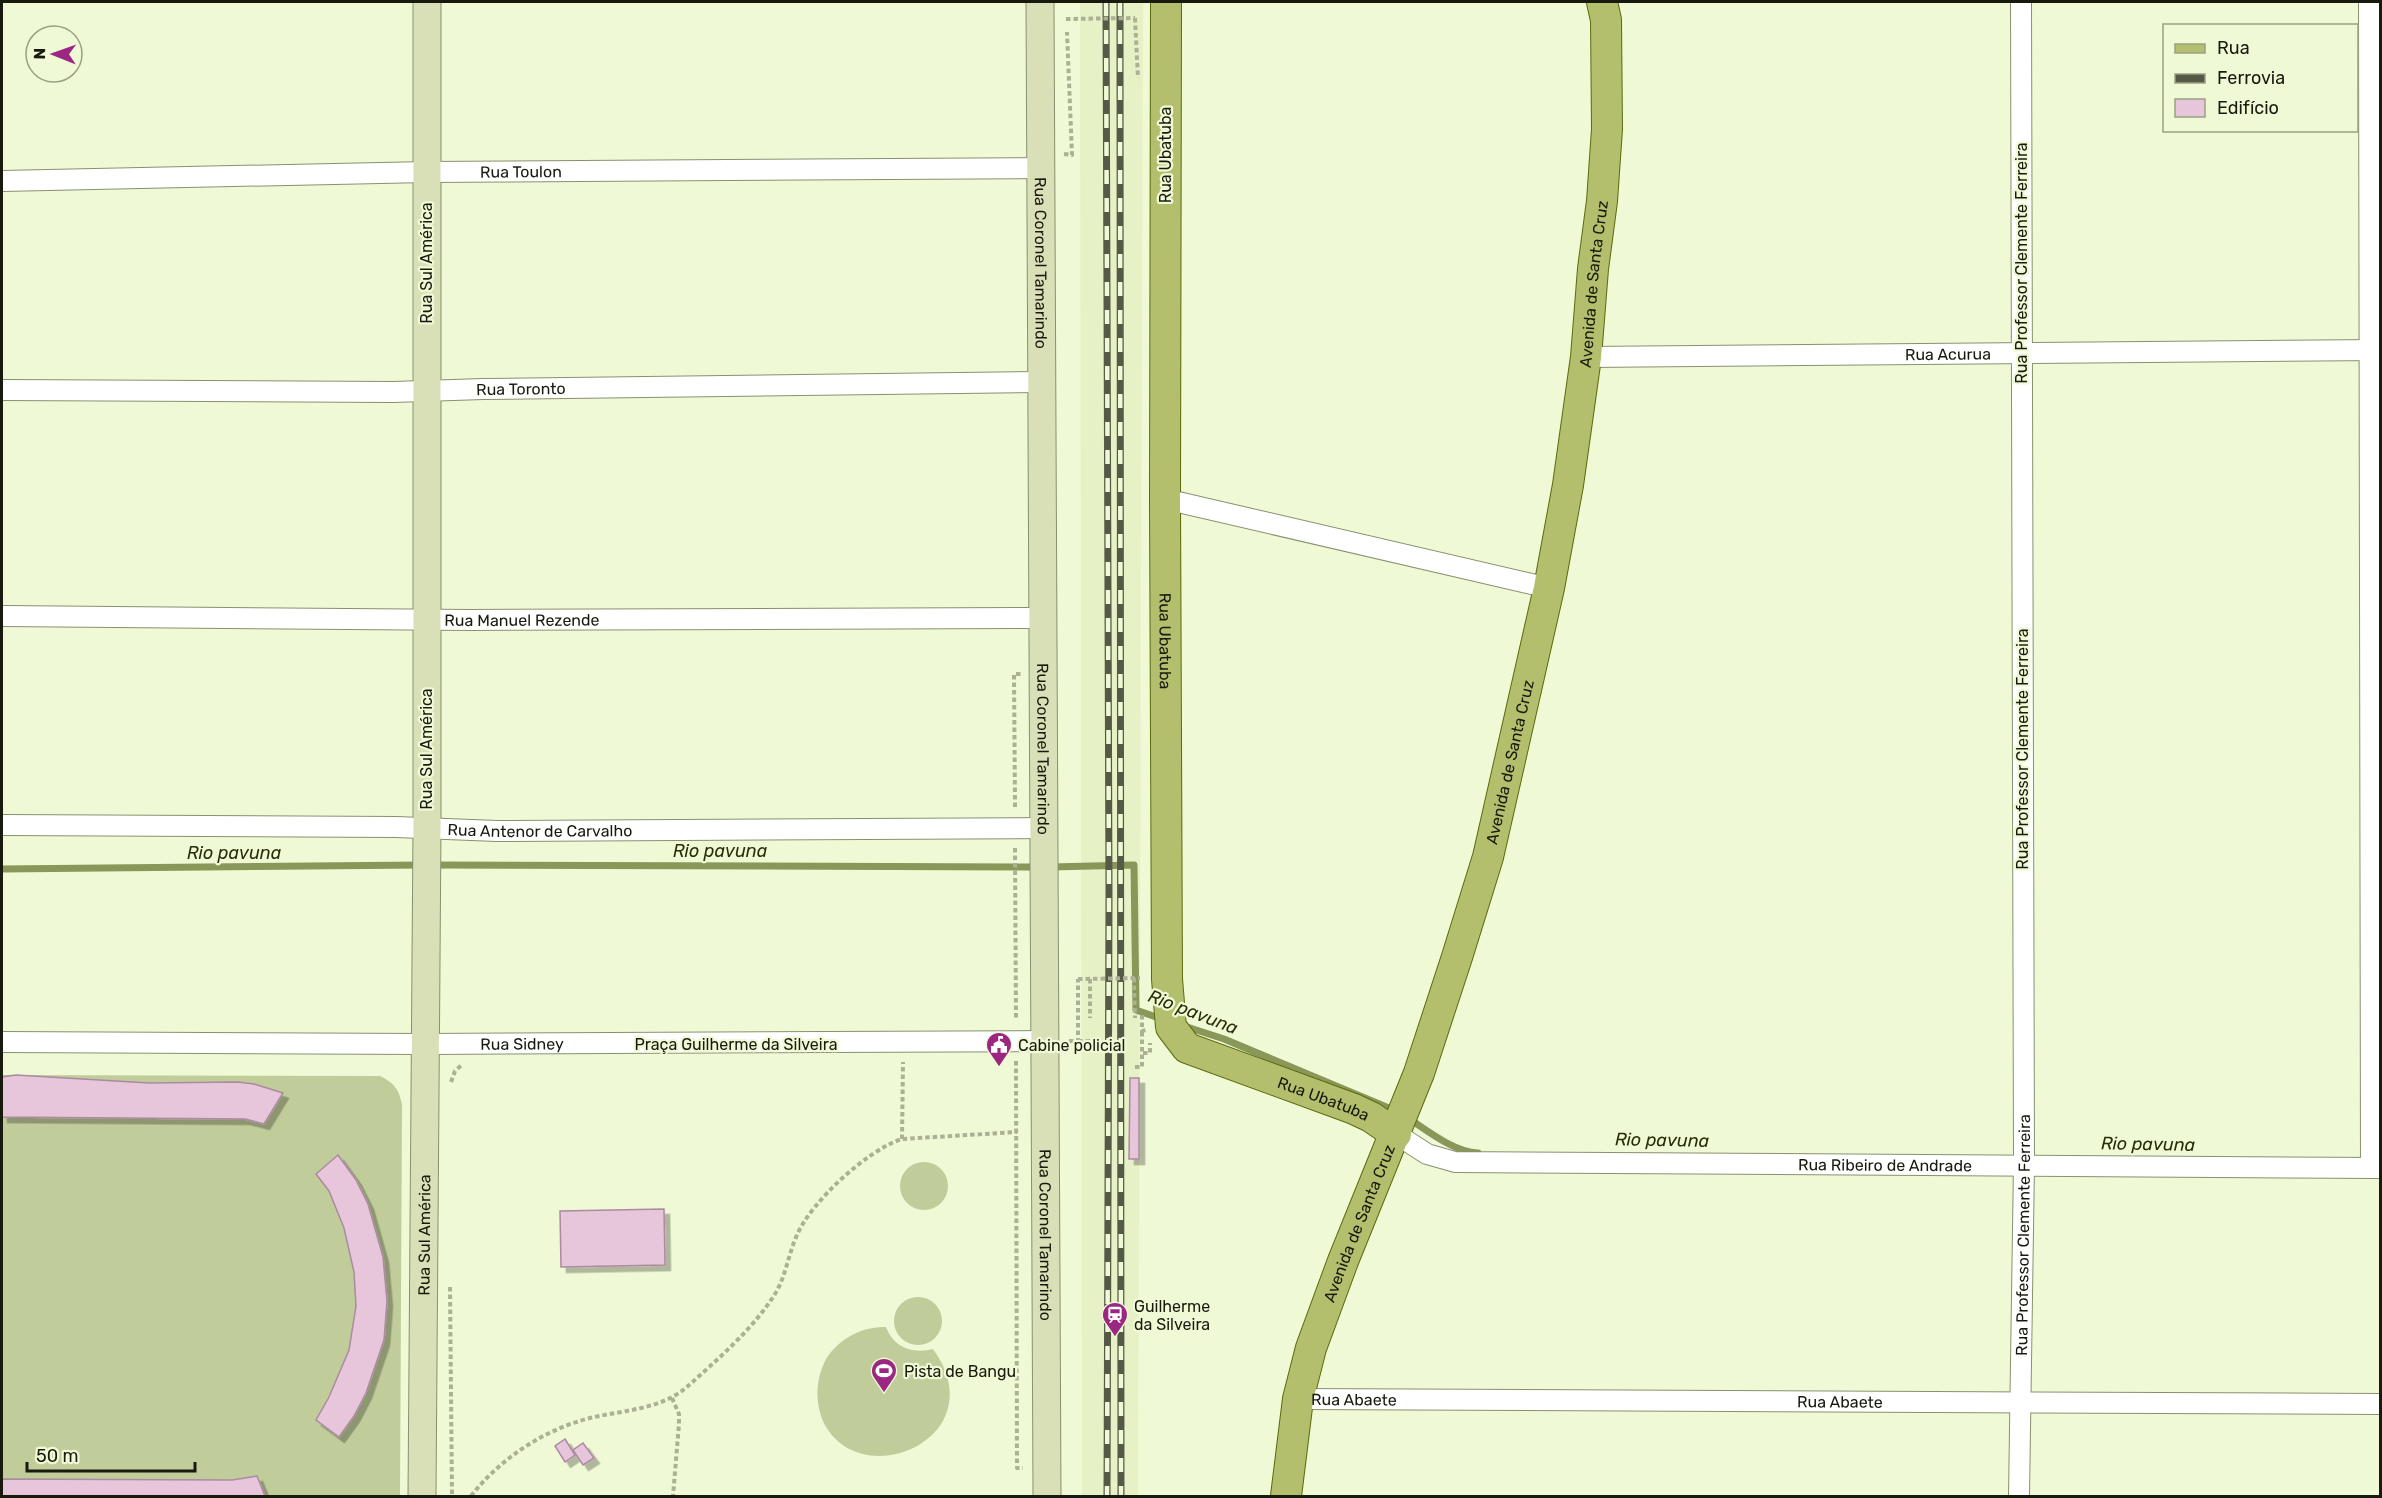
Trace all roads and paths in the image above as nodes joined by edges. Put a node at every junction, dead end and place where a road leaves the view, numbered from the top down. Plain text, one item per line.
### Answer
1 (427, 2) edge
2 (1040, 2) edge
3 (1166, 2) edge
4 (1602, 2) edge
5 (2021, 2) edge
6 (2369, 2) edge
7 (1136, 18) dead end
8 (1066, 19) dead end
9 (1040, 168) junction
10 (426, 172) junction
11 (2, 181) edge
12 (2374, 350) edge
13 (2021, 352) junction
14 (1586, 357) junction
15 (1041, 382) junction
16 (2, 390) edge
17 (426, 390) junction
18 (1165, 499) junction
19 (1549, 588) junction
20 (2, 616) edge
21 (1042, 618) junction
22 (425, 619) junction
23 (2, 825) edge
24 (427, 828) junction
25 (1044, 828) junction
26 (1134, 978) junction
27 (1140, 978) dead end
28 (1090, 979) junction
29 (1078, 1017) dead end
30 (1090, 1018) dead end
31 (1135, 1018) dead end
32 (1142, 1031) dead end
33 (1045, 1041) junction
34 (1078, 1041) dead end
35 (1090, 1041) dead end
36 (2, 1042) edge
37 (904, 1042) junction
38 (425, 1044) junction
39 (472, 1059) dead end
40 (1006, 1061) dead end
41 (1135, 1067) dead end
42 (449, 1091) dead end
43 (1021, 1132) junction
44 (1396, 1134) junction
45 (902, 1139) junction
46 (2024, 1159) junction
47 (2374, 1165) edge
48 (450, 1281) dead end
49 (672, 1398) junction
50 (1298, 1399) junction
51 (2020, 1401) junction
52 (2380, 1404) edge
53 (1023, 1480) dead end
54 (422, 1497) edge
55 (452, 1497) edge
56 (471, 1497) edge
57 (673, 1497) edge
58 (1047, 1497) edge
59 (1286, 1497) edge
60 (2019, 1497) edge

1 - 10 street, Rua Sul América
2 - 9 street, Rua Coronel Tamarindo
3 - 18 main road, Rua Ubatuba
4 - 14 main road, Avenida de Santa Cruz
5 - 13 street, Rua Professor Clemente Ferreira
6 - 12 street
7 - 8 path, bridge
9 - 10 street, Rua Toulon
9 - 15 street, Rua Coronel Tamarindo
10 - 11 street, Rua Toulon
10 - 17 street, Rua Sul América
12 - 13 street, Rua Acurua
12 - 47 street
13 - 14 street, Rua Acurua
13 - 46 street, Rua Professor Clemente Ferreira
14 - 19 main road, Avenida de Santa Cruz
15 - 17 street, Rua Toronto
15 - 21 street, Rua Coronel Tamarindo
16 - 17 street, Rua Toronto
17 - 22 street, Rua Sul América
18 - 19 street
18 - 44 main road, Rua Ubatuba
19 - 44 main road, Avenida de Santa Cruz
20 - 22 street, Rua Manuel Rezende
21 - 22 street, Rua Manuel Rezende
21 - 25 street, Rua Coronel Tamarindo
22 - 24 street, Rua Sul América
23 - 24 street, Rua Antenor de Carvalho
24 - 25 street, Rua Antenor de Carvalho
24 - 38 street, Rua Sul América
25 - 33 street, Rua Coronel Tamarindo
26 - 27 path, bridge
26 - 28 path, bridge
26 - 31 path
28 - 29 path, bridge
28 - 30 path
32 - 41 path
33 - 37 street, Rua Sidney
33 - 58 street, Rua Coronel Tamarindo
34 - 35 path
36 - 38 street, Rua Sidney
37 - 38 street, Rua Sidney
37 - 45 path
38 - 54 street, Rua Sul América
39 - 42 path
40 - 43 path
43 - 45 path
43 - 53 path
44 - 46 street, Rua Ribeiro de Andrade
44 - 50 main road, Avenida de Santa Cruz
45 - 49 path
46 - 47 street, Rua Ribeiro de Andrade
46 - 51 street, Rua Professor Clemente Ferreira
48 - 55 path
49 - 56 path
49 - 57 path
50 - 51 street, Rua Abaete
50 - 59 main road, Avenida de Santa Cruz
51 - 52 street, Rua Abaete
51 - 60 street, Rua Professor Clemente Ferreira

